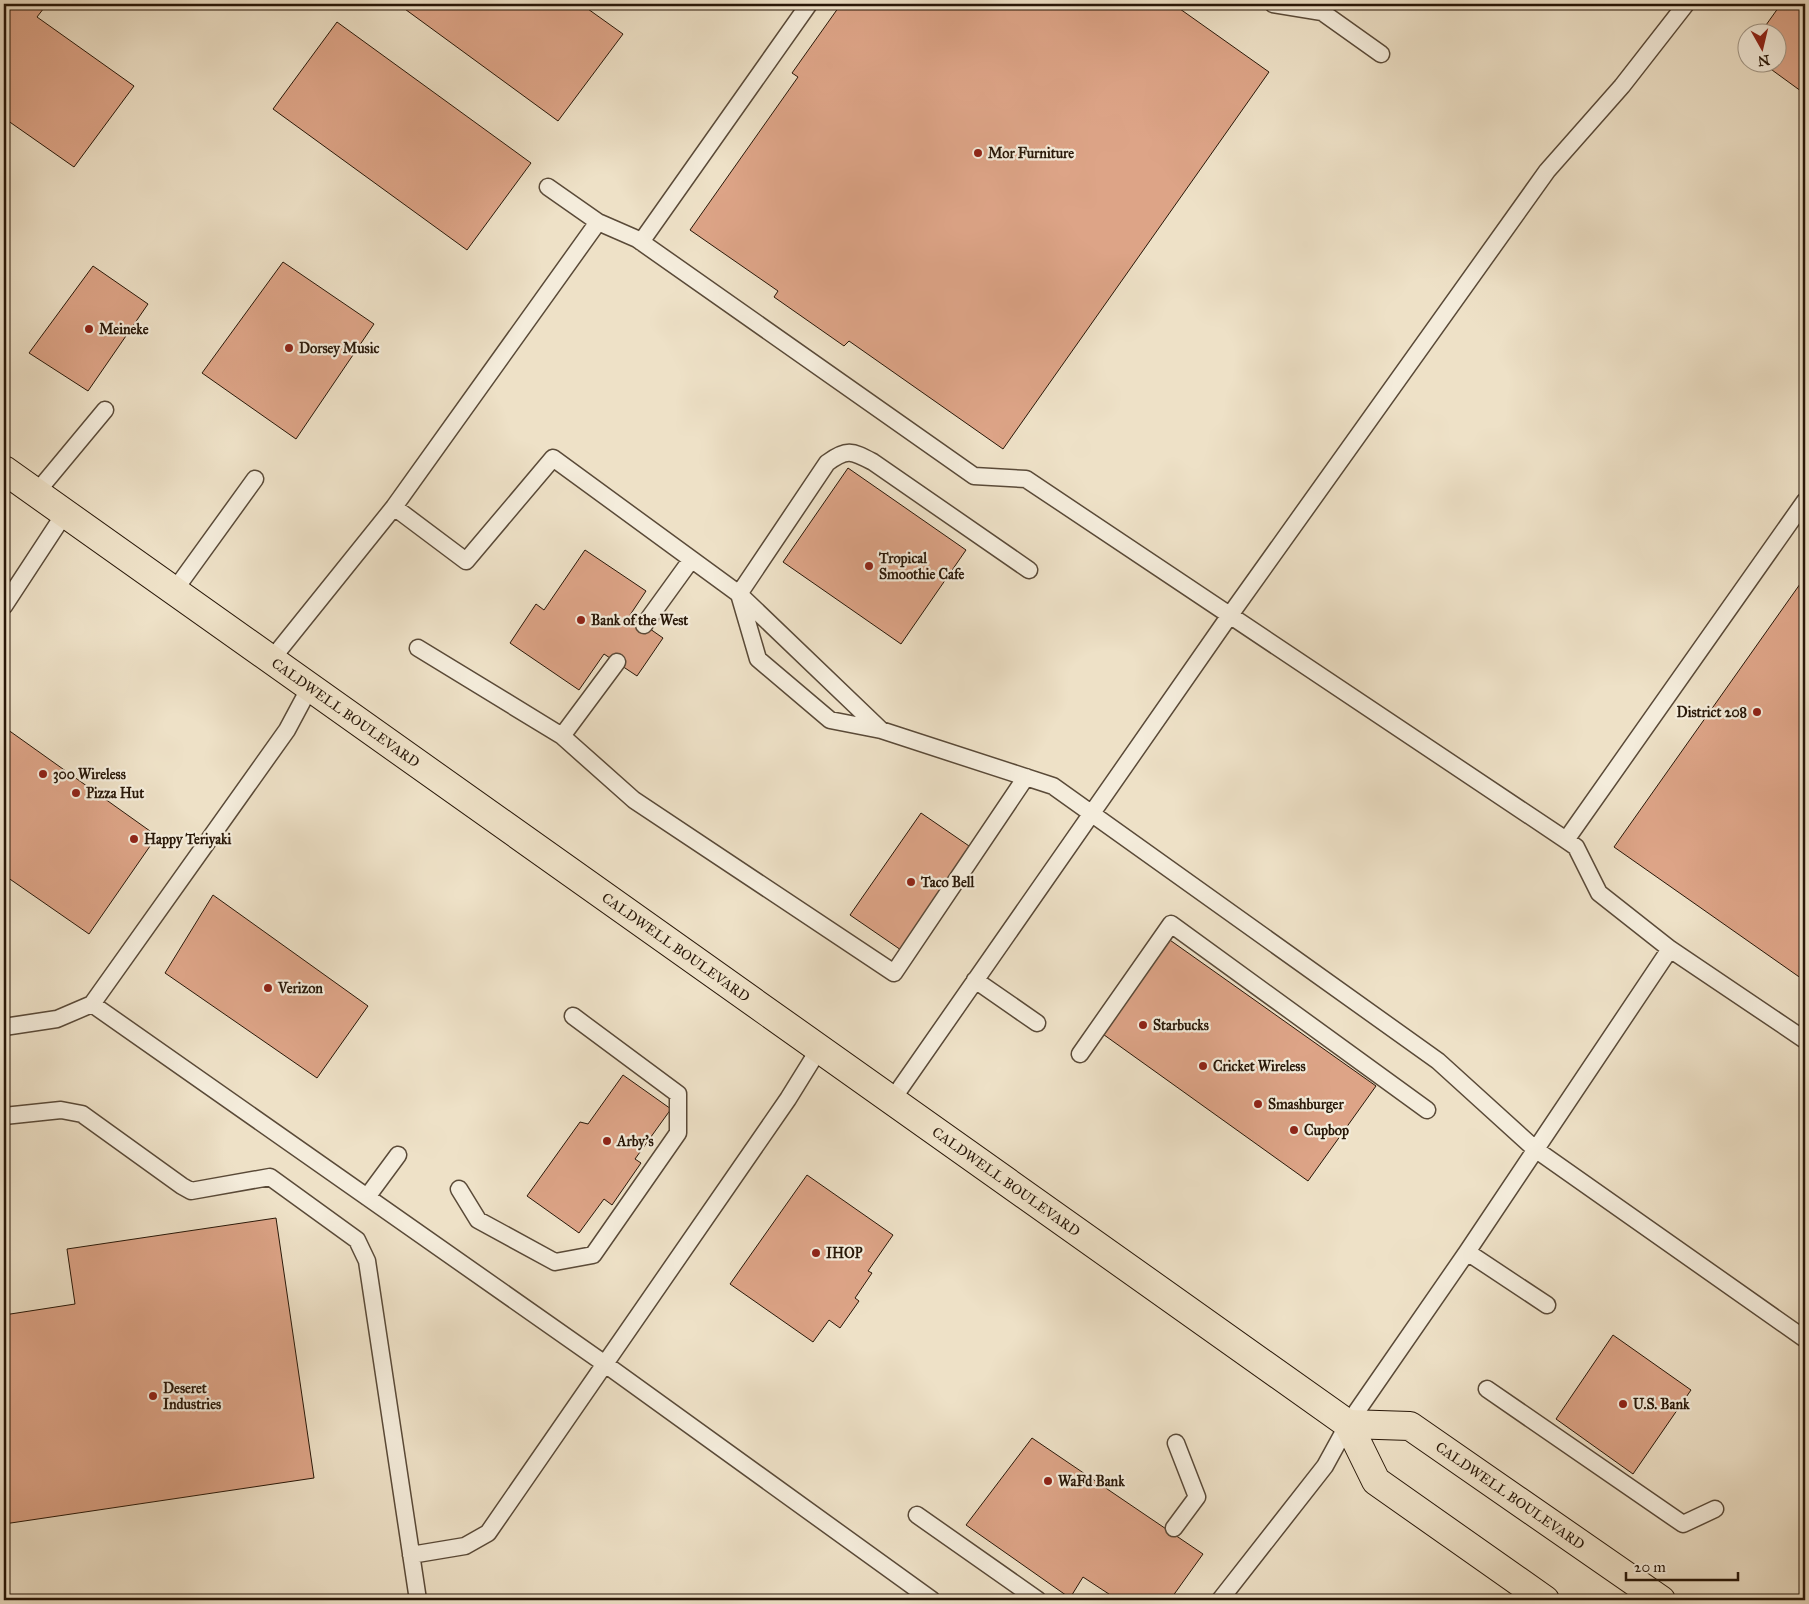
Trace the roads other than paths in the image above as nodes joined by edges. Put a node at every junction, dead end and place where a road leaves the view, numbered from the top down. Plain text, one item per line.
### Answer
1 (809, 4) edge
2 (1273, 4) edge
3 (1686, 4) edge
4 (1381, 54) dead end
5 (548, 187) dead end
6 (598, 222) junction
7 (641, 242) junction
8 (104, 410) dead end
9 (4, 470) edge
10 (255, 479) dead end
11 (36, 493) junction
12 (1805, 501) edge
13 (394, 507) junction
14 (65, 513) junction
15 (692, 560) junction
16 (1029, 570) dead end
17 (174, 591) junction
18 (739, 594) junction
19 (4, 606) edge
20 (1230, 615) junction
21 (644, 625) dead end
22 (418, 648) dead end
23 (271, 660) junction
24 (616, 662) dead end
25 (310, 688) junction
26 (881, 730) junction
27 (562, 736) junction
28 (1026, 778) junction
29 (1091, 813) junction
30 (1566, 840) junction
31 (1670, 949) junction
32 (975, 980) junction
33 (92, 1004) junction
34 (573, 1016) dead end
35 (1038, 1023) dead end
36 (4, 1027) edge
37 (1805, 1040) edge
38 (819, 1049) junction
39 (1080, 1054) dead end
40 (892, 1100) junction
41 (1427, 1110) dead end
42 (4, 1116) edge
43 (1536, 1150) junction
44 (398, 1155) dead end
45 (460, 1189) dead end
46 (367, 1197) junction
47 (1466, 1252) junction
48 (1547, 1305) dead end
49 (1805, 1339) edge
50 (605, 1364) junction
51 (1487, 1389) dead end
52 (1348, 1424) junction
53 (1176, 1443) dead end
54 (1715, 1510) dead end
55 (917, 1515) dead end
56 (1174, 1528) dead end
57 (411, 1555) junction
58 (418, 1600) edge
59 (932, 1600) edge
60 (1038, 1600) edge
61 (1220, 1600) edge
62 (1545, 1600) edge
63 (1661, 1600) edge

1 - 7 lane
2 - 4 lane
3 - 20 lane
5 - 6 lane
6 - 7 lane
6 - 13 lane
7 - 20 lane
8 - 11 lane
9 - 11 main road, CALDWELL BOULEVARD
10 - 17 lane
11 - 14 main road, CALDWELL BOULEVARD
12 - 30 lane
13 - 15 lane
13 - 23 lane
14 - 17 main road, CALDWELL BOULEVARD
14 - 19 lane
15 - 18 lane
15 - 21 lane
16 - 18 lane
17 - 23 main road, CALDWELL BOULEVARD
18 - 26 lane
18 - 26 lane
20 - 29 lane
20 - 30 lane
22 - 27 lane
23 - 25 main road, CALDWELL BOULEVARD
24 - 27 lane
25 - 33 lane
25 - 38 main road, CALDWELL BOULEVARD
26 - 28 lane
27 - 28 lane
28 - 29 lane
29 - 32 lane
29 - 43 lane
30 - 31 lane
31 - 37 lane
31 - 43 lane
32 - 35 lane
32 - 40 lane
33 - 36 lane
33 - 46 lane
34 - 45 lane
38 - 40 main road, CALDWELL BOULEVARD
38 - 50 lane
39 - 41 lane
40 - 52 main road, CALDWELL BOULEVARD
42 - 57 lane
43 - 47 lane
43 - 49 lane
44 - 46 lane
46 - 50 lane
47 - 48 lane
47 - 52 lane
50 - 57 lane
50 - 59 lane
51 - 54 lane
52 - 61 lane
52 - 62 main road, CALDWELL BOULEVARD
52 - 63 main road, CALDWELL BOULEVARD
53 - 56 lane
55 - 60 lane
57 - 58 lane

